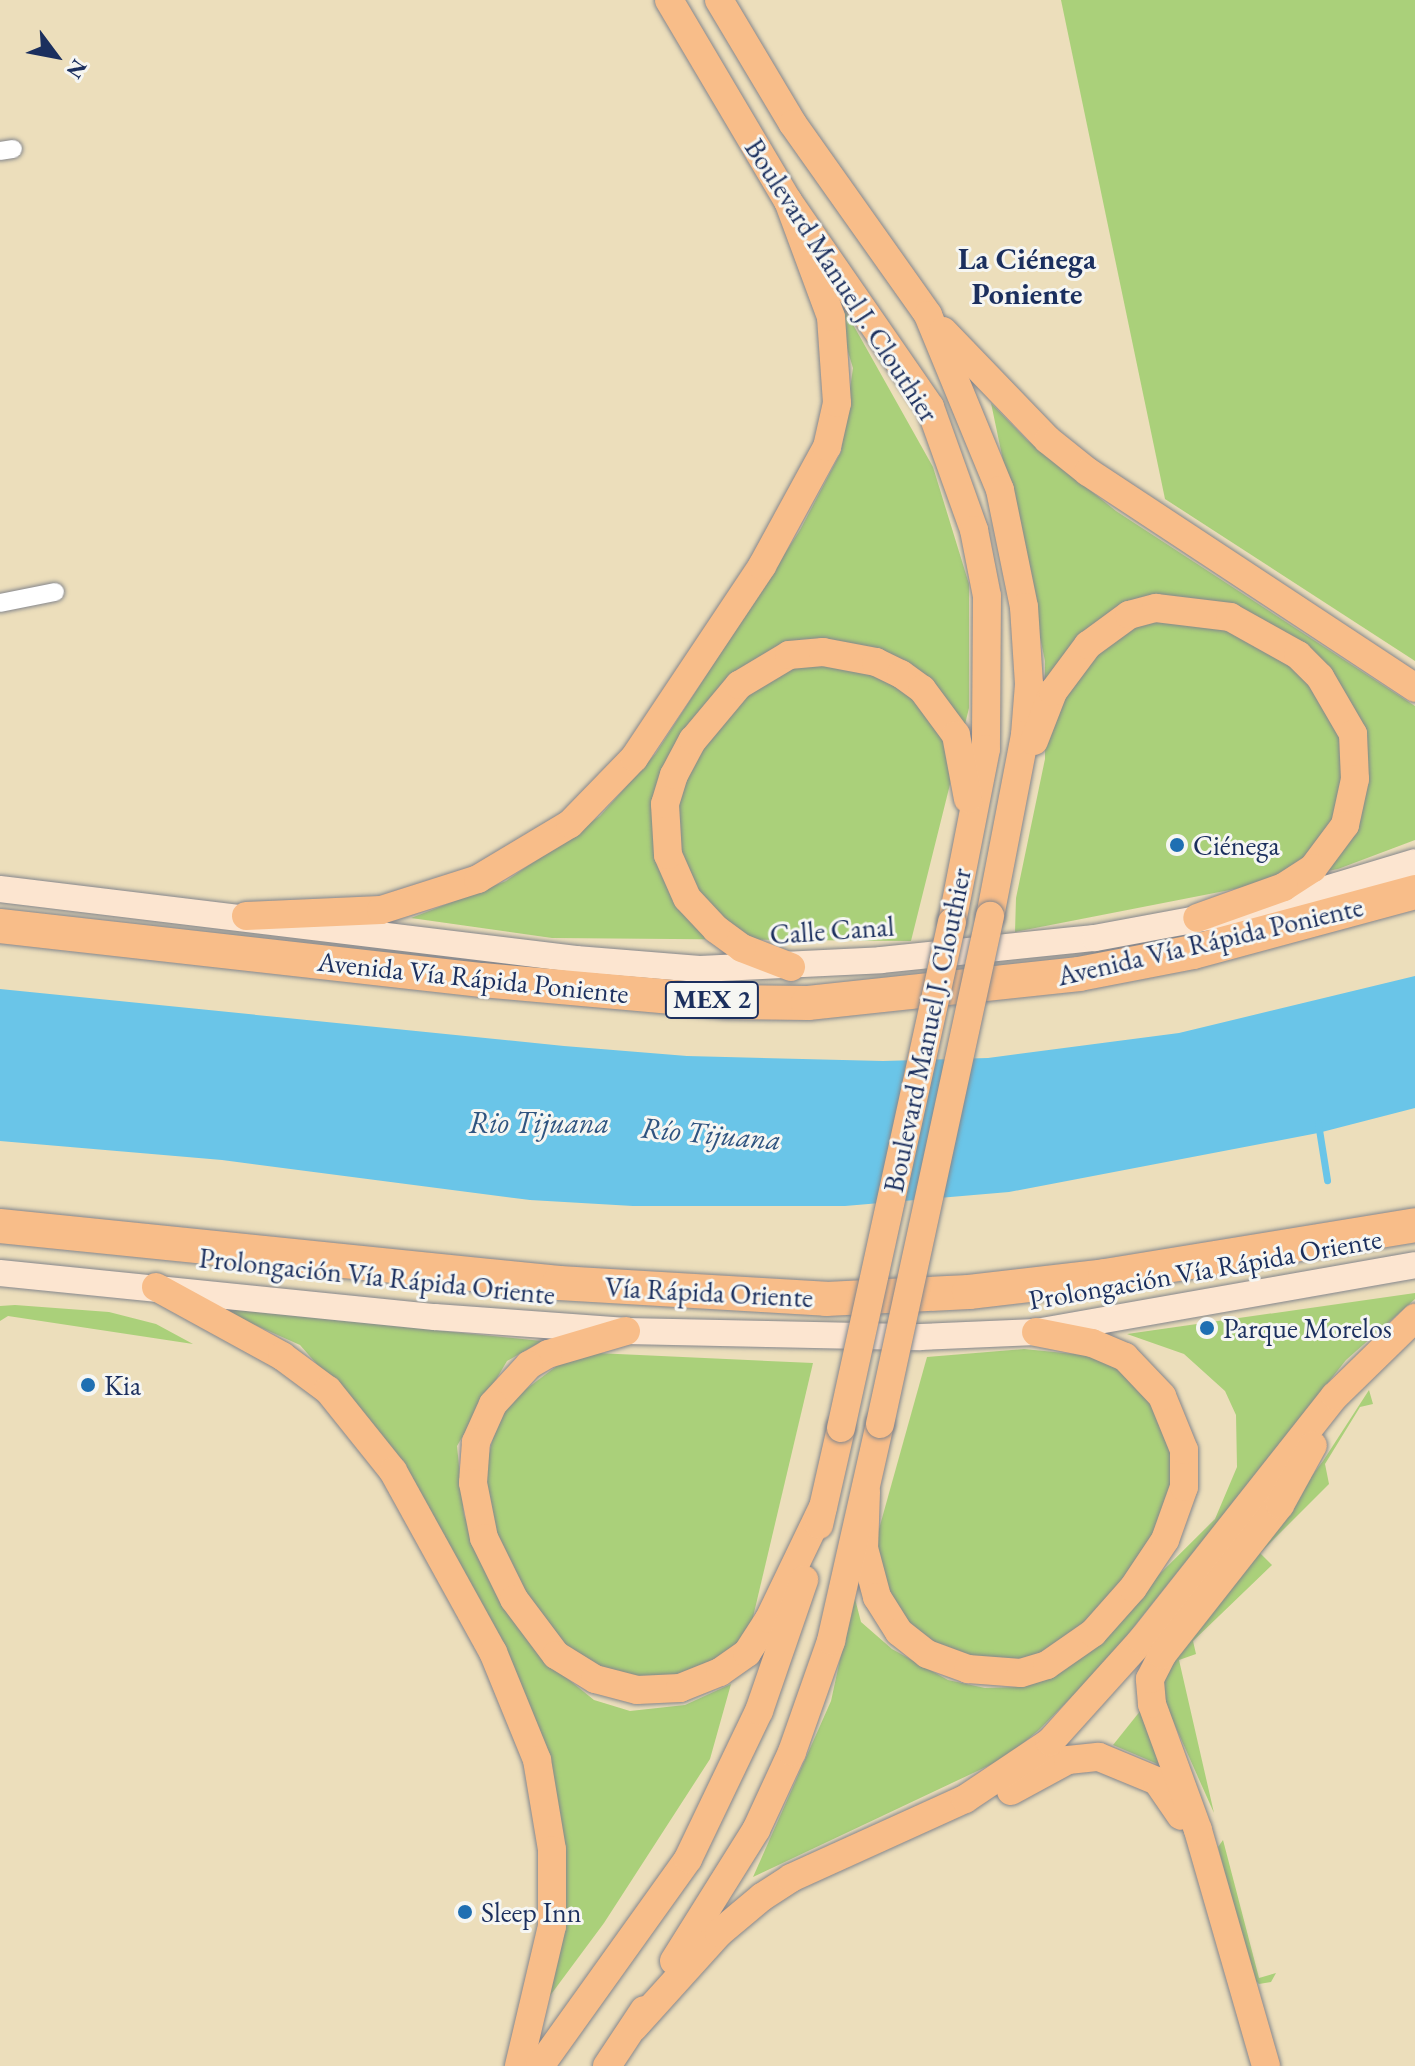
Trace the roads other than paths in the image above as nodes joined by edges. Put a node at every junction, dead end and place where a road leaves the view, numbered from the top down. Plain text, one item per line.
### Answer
1 (669, 0) edge
2 (719, 0) edge
3 (788, 201) junction
4 (928, 315) junction
5 (55, 592) dead end
6 (0, 603) edge
7 (1415, 688) edge
8 (1014, 790) junction
9 (970, 827) junction
10 (1415, 862) edge
11 (0, 889) edge
12 (1415, 892) edge
13 (246, 916) junction
14 (1197, 918) junction
15 (0, 926) edge
16 (791, 967) junction
17 (1415, 1225) edge
18 (0, 1226) edge
19 (1415, 1265) edge
20 (0, 1273) edge
21 (29, 1275) junction
22 (0, 1284) edge
23 (156, 1287) junction
24 (1415, 1318) edge
25 (626, 1331) junction
26 (1036, 1332) junction
27 (1335, 1396) junction
28 (866, 1492) junction
29 (823, 1507) junction
30 (821, 1864) junction
31 (634, 2027) junction
32 (608, 2065) edge
33 (519, 2066) edge
34 (540, 2066) edge
35 (1246, 2066) edge
36 (1266, 2066) edge

1 - 3 main road, Boulevard Manuel J. Clouthier
2 - 4 main road, Boulevard Manuel J. Clouthier
3 - 9 main road, Boulevard Manuel J. Clouthier
3 - 13 main road
4 - 7 main road
4 - 8 main road, Boulevard Manuel J. Clouthier
5 - 6 street
8 - 14 main road
8 - 28 main road, Boulevard Manuel J. Clouthier, bridge
9 - 16 main road
9 - 29 main road, Boulevard Manuel J. Clouthier, bridge
10 - 14 main road, Calle Canal
11 - 13 main road, Calle Canal
12 - 15 highway, Avenida Vía Rápida Poniente / MEX 2
13 - 16 main road, Calle Canal
14 - 16 main road, Calle Canal
17 - 18 highway, Vía Rápida Oriente
19 - 26 main road, Prolongación Vía Rápida Oriente
20 - 21 main road, Prolongación Vía Rápida Oriente
21 - 22 main road
21 - 23 main road, Prolongación Vía Rápida Oriente
23 - 25 main road, Prolongación Vía Rápida Oriente
23 - 33 main road
24 - 27 main road
25 - 26 main road, Prolongación Vía Rápida Oriente
25 - 29 main road
26 - 28 main road
27 - 30 main road
27 - 36 main road
28 - 31 main road, Boulevard Manuel J. Clouthier
29 - 34 main road, Boulevard Manuel J. Clouthier
30 - 31 main road
30 - 35 main road
31 - 32 main road, Boulevard Manuel J. Clouthier

